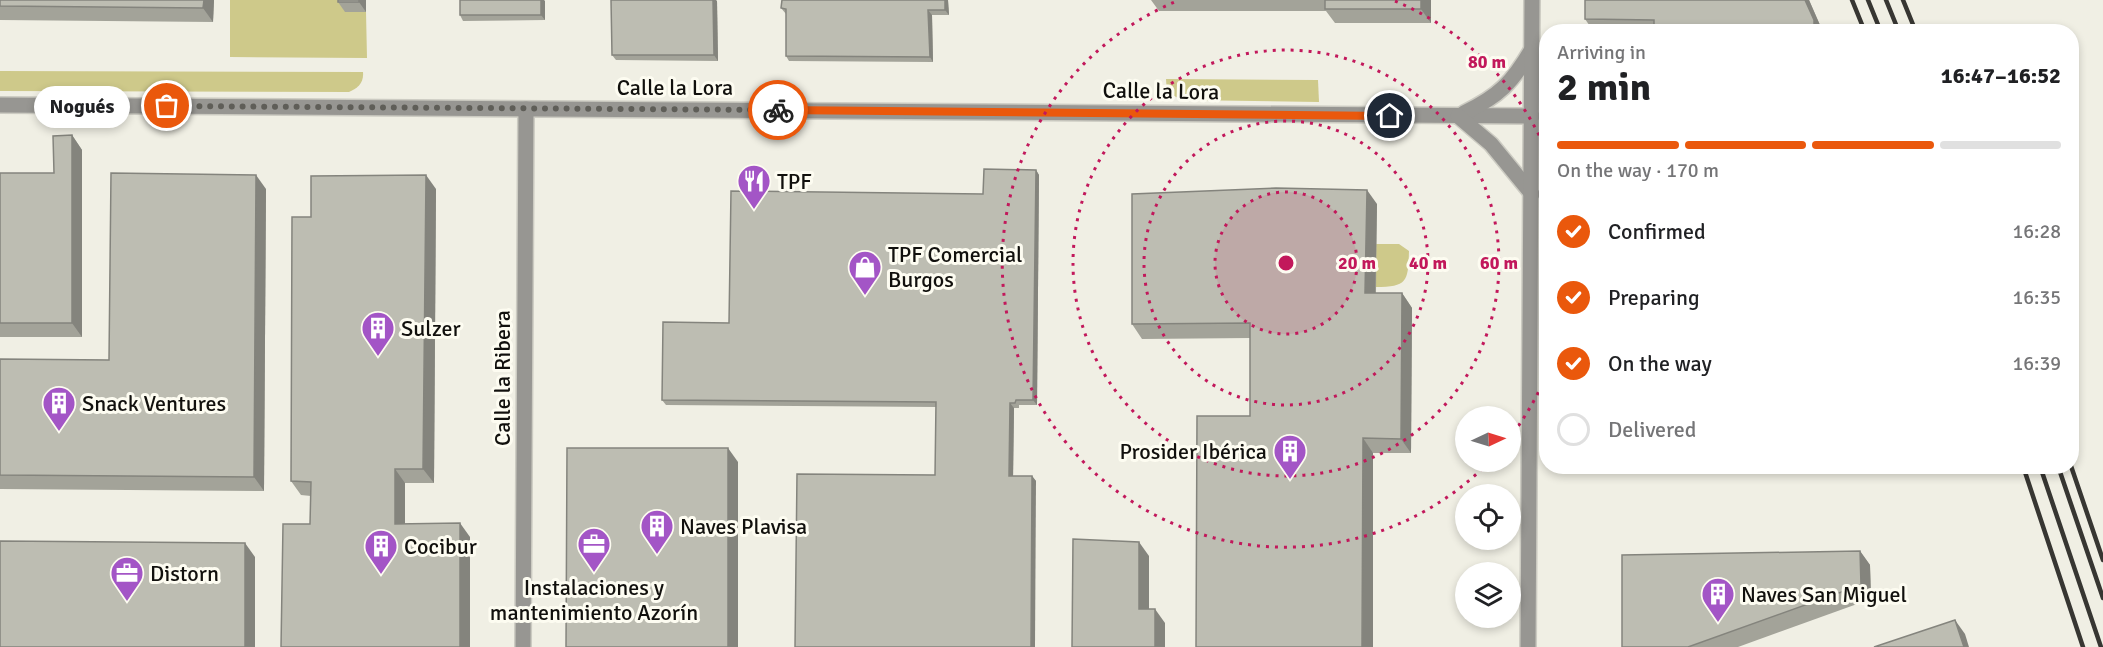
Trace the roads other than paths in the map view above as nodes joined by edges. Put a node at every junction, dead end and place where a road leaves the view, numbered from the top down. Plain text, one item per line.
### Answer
1 (1532, 0) edge
2 (1532, 49) junction
3 (0, 105) edge
4 (526, 109) junction
5 (1458, 116) junction
6 (1532, 116) junction
7 (1532, 194) junction
8 (523, 647) edge
9 (1528, 647) edge

1 - 2 street
2 - 5 street, Calle la Lora
2 - 6 street
3 - 4 street, Calle la Lora
4 - 5 street, Calle la Lora
4 - 8 street, Calle la Ribera
5 - 6 street, Calle la Lora
5 - 7 street
6 - 7 street
7 - 9 street

